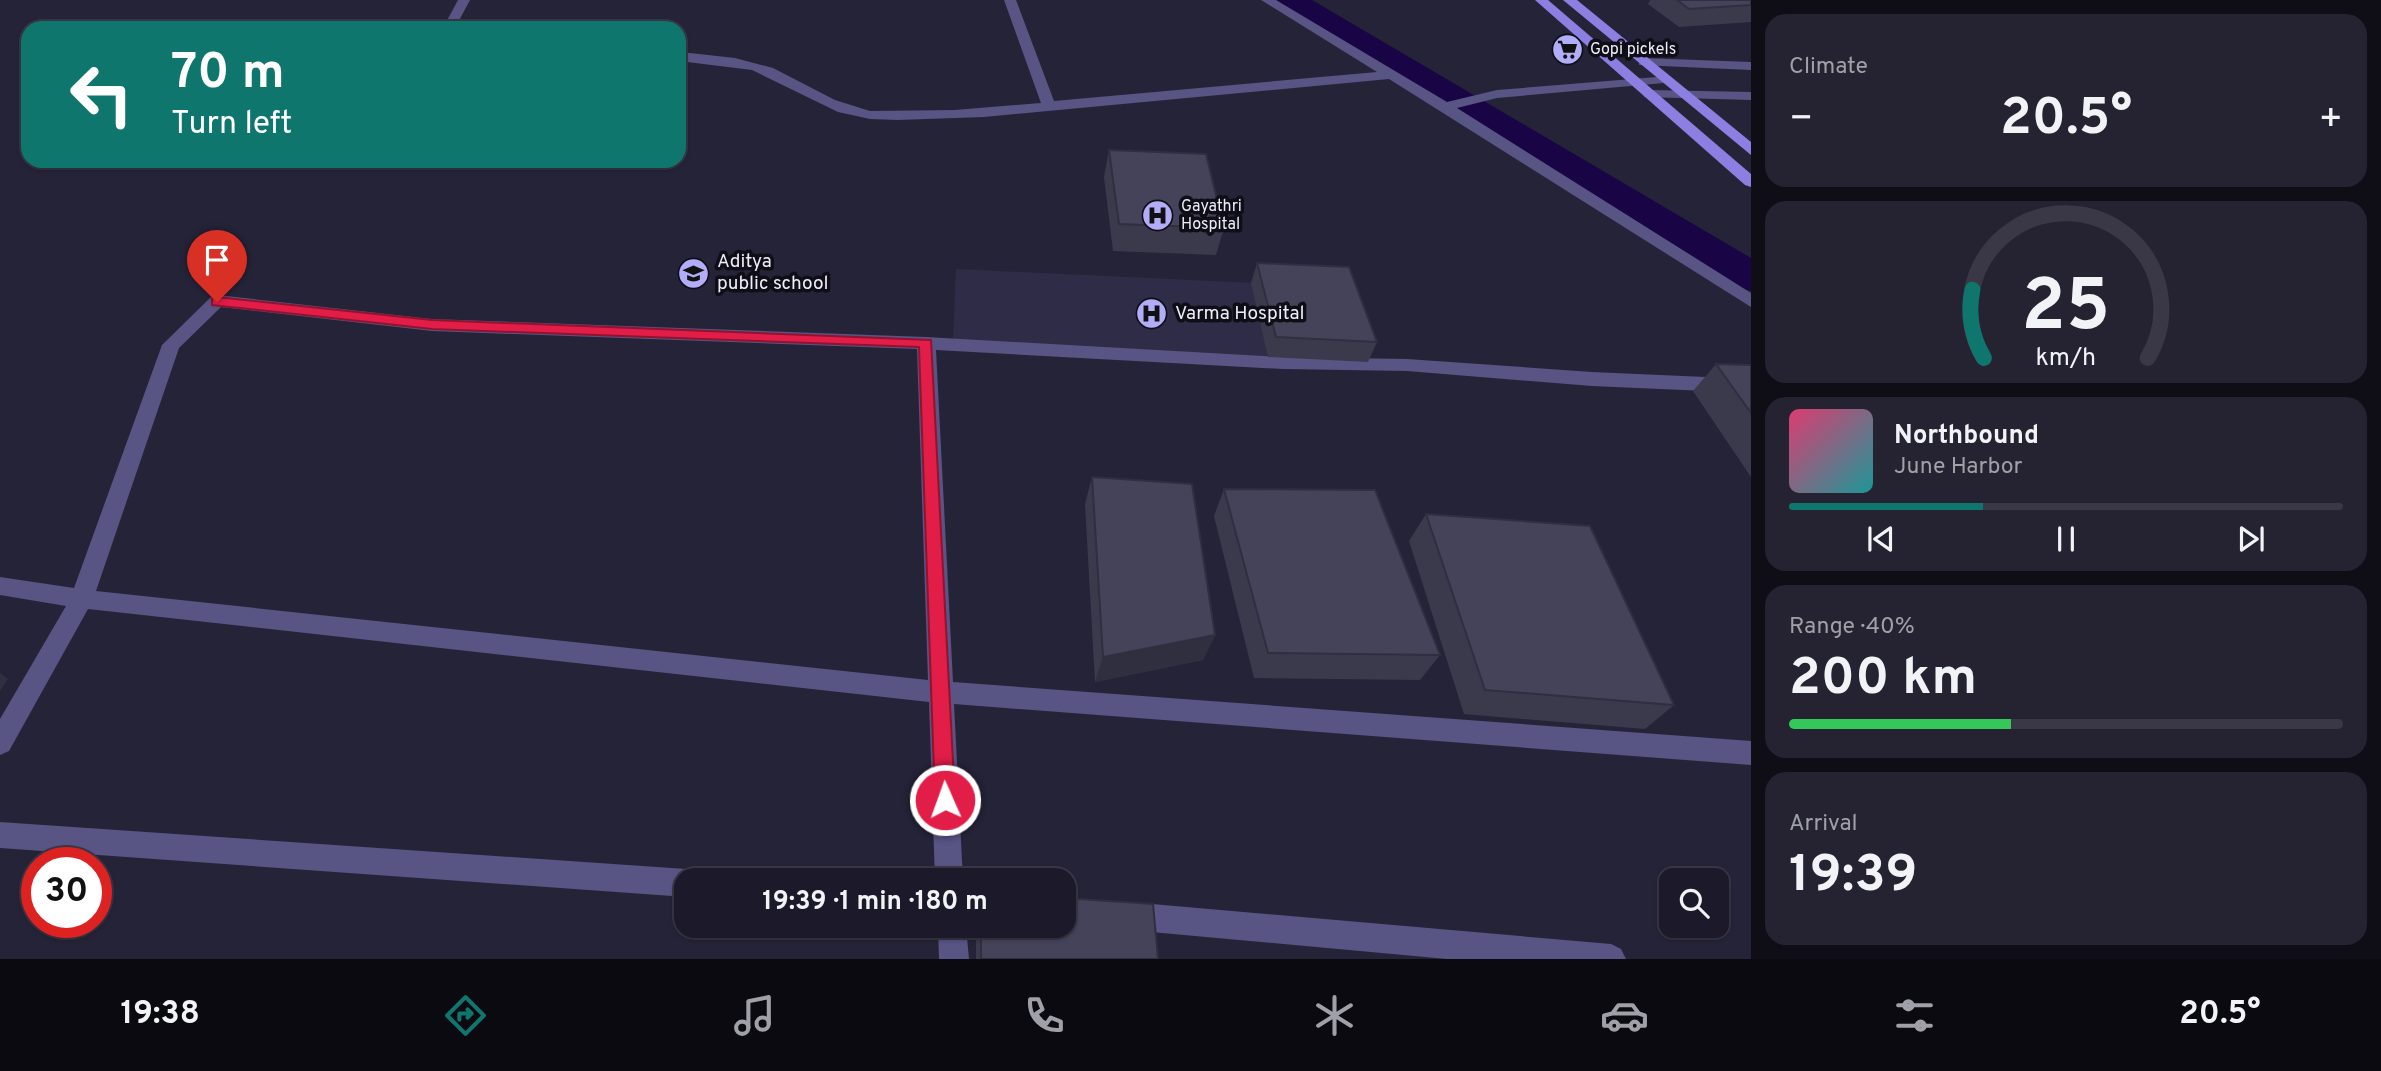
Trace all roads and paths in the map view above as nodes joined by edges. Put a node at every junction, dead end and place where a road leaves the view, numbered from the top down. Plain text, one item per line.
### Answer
1 (464, 0) edge
2 (1010, 0) edge
3 (1267, 0) edge
4 (1541, 0) edge
5 (1569, 0) edge
6 (453, 21) edge
7 (686, 58) edge
8 (1644, 62) junction
9 (1751, 66) edge
10 (1393, 75) junction
11 (1664, 79) junction
12 (1634, 80) junction
13 (1649, 94) junction
14 (1685, 94) junction
15 (1751, 96) edge
16 (1049, 106) junction
17 (1446, 107) junction
18 (1751, 150) edge
19 (1751, 182) edge
20 (1751, 301) edge
21 (926, 343) junction
22 (1751, 386) edge
23 (0, 586) edge
24 (82, 599) junction
25 (941, 692) junction
26 (0, 743) edge
27 (1751, 753) edge
28 (0, 835) edge
29 (948, 868) edge
30 (674, 882) edge
31 (1105, 914) edge
32 (953, 938) edge
33 (954, 959) edge
34 (1611, 959) edge

1 - 6 street
2 - 16 street
3 - 10 street
4 - 12 main road
5 - 8 main road
7 - 16 street
8 - 9 street
8 - 11 main road
10 - 16 street
10 - 17 street
11 - 12 street
11 - 14 main road
12 - 13 main road
12 - 17 street
13 - 14 street
13 - 19 main road
14 - 15 street
14 - 18 main road
17 - 20 street
21 - 22 street
21 - 24 street
21 - 25 street
23 - 24 street
24 - 25 street
24 - 26 street
25 - 27 street
25 - 29 street
28 - 30 street
31 - 34 street
32 - 33 street

